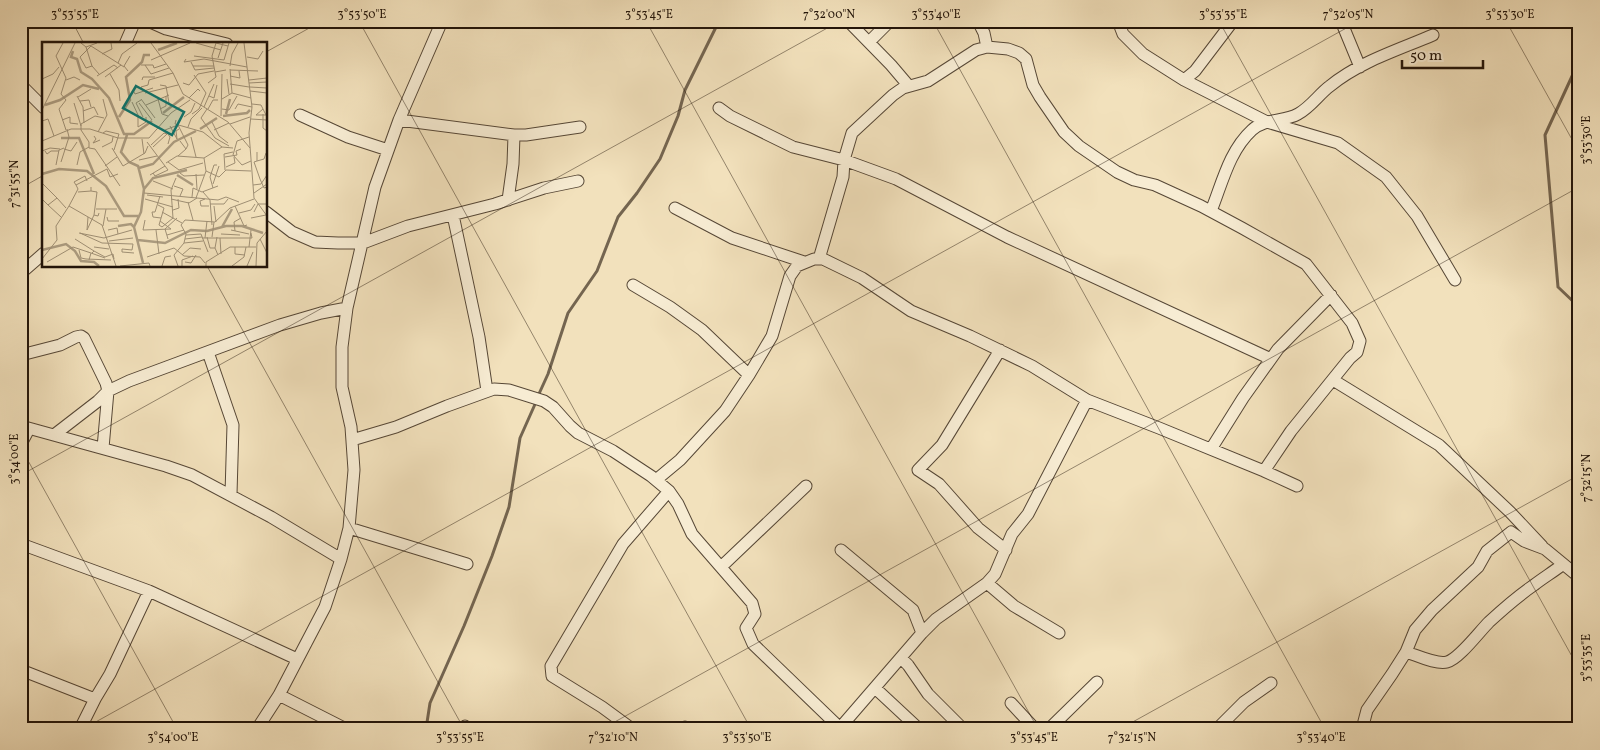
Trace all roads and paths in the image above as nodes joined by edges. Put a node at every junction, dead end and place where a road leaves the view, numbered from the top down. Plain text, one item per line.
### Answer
1 (135, 21) edge
2 (148, 21) edge
3 (442, 21) edge
4 (848, 21) edge
5 (890, 21) edge
6 (978, 21) edge
7 (1118, 21) edge
8 (1233, 21) edge
9 (1340, 21) edge
10 (1433, 35) dead end
11 (126, 42) edge
12 (219, 42) edge
13 (869, 42) junction
14 (987, 46) junction
15 (1360, 67) junction
16 (1184, 80) junction
17 (21, 85) edge
18 (908, 86) junction
19 (42, 106) edge
20 (720, 108) dead end
21 (300, 115) dead end
22 (398, 120) junction
23 (1267, 122) junction
24 (580, 127) dead end
25 (514, 134) junction
26 (388, 150) junction
27 (844, 160) junction
28 (578, 181) dead end
29 (508, 200) junction
30 (675, 208) dead end
31 (1211, 212) junction
32 (268, 214) edge
33 (453, 215) junction
34 (362, 243) junction
35 (42, 255) edge
36 (819, 259) junction
37 (804, 262) junction
38 (21, 273) edge
39 (1454, 280) dead end
40 (633, 285) dead end
41 (1331, 296) junction
42 (347, 308) junction
43 (1000, 350) junction
44 (208, 352) junction
45 (21, 355) edge
46 (1271, 358) junction
47 (749, 375) junction
48 (1333, 380) junction
49 (108, 391) junction
50 (487, 391) junction
51 (1087, 400) junction
52 (25, 427) edge
53 (54, 435) junction
54 (352, 440) junction
55 (21, 444) edge
56 (103, 448) junction
57 (1211, 449) junction
58 (1264, 471) junction
59 (656, 480) junction
60 (806, 486) dead end
61 (1297, 486) dead end
62 (669, 491) junction
63 (231, 494) junction
64 (349, 528) junction
65 (21, 544) edge
66 (1545, 549) junction
67 (841, 550) dead end
68 (1006, 550) junction
69 (341, 559) junction
70 (467, 564) dead end
71 (1562, 565) junction
72 (721, 567) junction
73 (1579, 577) edge
74 (988, 583) junction
75 (150, 591) junction
76 (922, 633) junction
77 (1059, 633) dead end
78 (1406, 652) junction
79 (901, 658) junction
80 (298, 659) junction
81 (21, 670) edge
82 (1097, 682) dead end
83 (1271, 683) dead end
84 (875, 688) junction
85 (279, 695) junction
86 (95, 699) junction
87 (1011, 703) dead end
88 (615, 724) edge
89 (840, 728) edge
90 (80, 729) edge
91 (257, 729) edge
92 (346, 729) edge
93 (632, 729) edge
94 (919, 729) edge
95 (963, 729) edge
96 (1035, 729) edge
97 (1049, 729) edge
98 (1217, 729) edge
99 (1362, 729) edge

1 - 11 street
2 - 12 street
3 - 22 street
4 - 13 street
5 - 13 street
6 - 14 street
7 - 16 street
8 - 16 street
9 - 15 street
10 - 15 street
13 - 18 street
14 - 18 street
14 - 31 street
15 - 23 street
16 - 23 street
17 - 19 street
18 - 27 street
20 - 27 street
21 - 26 street
22 - 25 street
22 - 26 street
23 - 31 street
23 - 39 street
24 - 25 street
25 - 29 street
26 - 34 street
27 - 36 street
27 - 46 street
28 - 29 street
29 - 33 street
30 - 37 street
31 - 41 street
32 - 34 street
33 - 34 street
33 - 50 street
34 - 42 street
35 - 38 street
36 - 37 street
36 - 43 street
37 - 47 street
40 - 47 street
41 - 46 street
41 - 48 street
42 - 44 street
42 - 54 street
43 - 51 street
43 - 68 street
44 - 49 street
44 - 63 street
45 - 49 street
46 - 57 street
47 - 59 street
48 - 58 street
48 - 66 street
49 - 53 street
49 - 56 street
50 - 54 street
50 - 59 street
51 - 57 street
51 - 68 street
52 - 53 street
52 - 55 street
53 - 56 street
54 - 64 street
56 - 63 street
57 - 58 street
58 - 61 street
59 - 62 street
60 - 72 street
62 - 72 street
62 - 88 street
63 - 69 street
64 - 69 street
64 - 70 street
65 - 75 street
66 - 71 street
66 - 78 street
67 - 76 street
68 - 74 street
69 - 80 street
71 - 73 street
71 - 78 street
72 - 89 street
74 - 76 street
74 - 77 street
75 - 80 street
75 - 86 street
76 - 79 street
78 - 99 street
79 - 84 street
79 - 95 street
80 - 85 street
81 - 86 street
82 - 97 street
83 - 98 street
84 - 89 street
84 - 94 street
85 - 91 street
85 - 92 street
86 - 90 street
87 - 96 street
88 - 93 street

